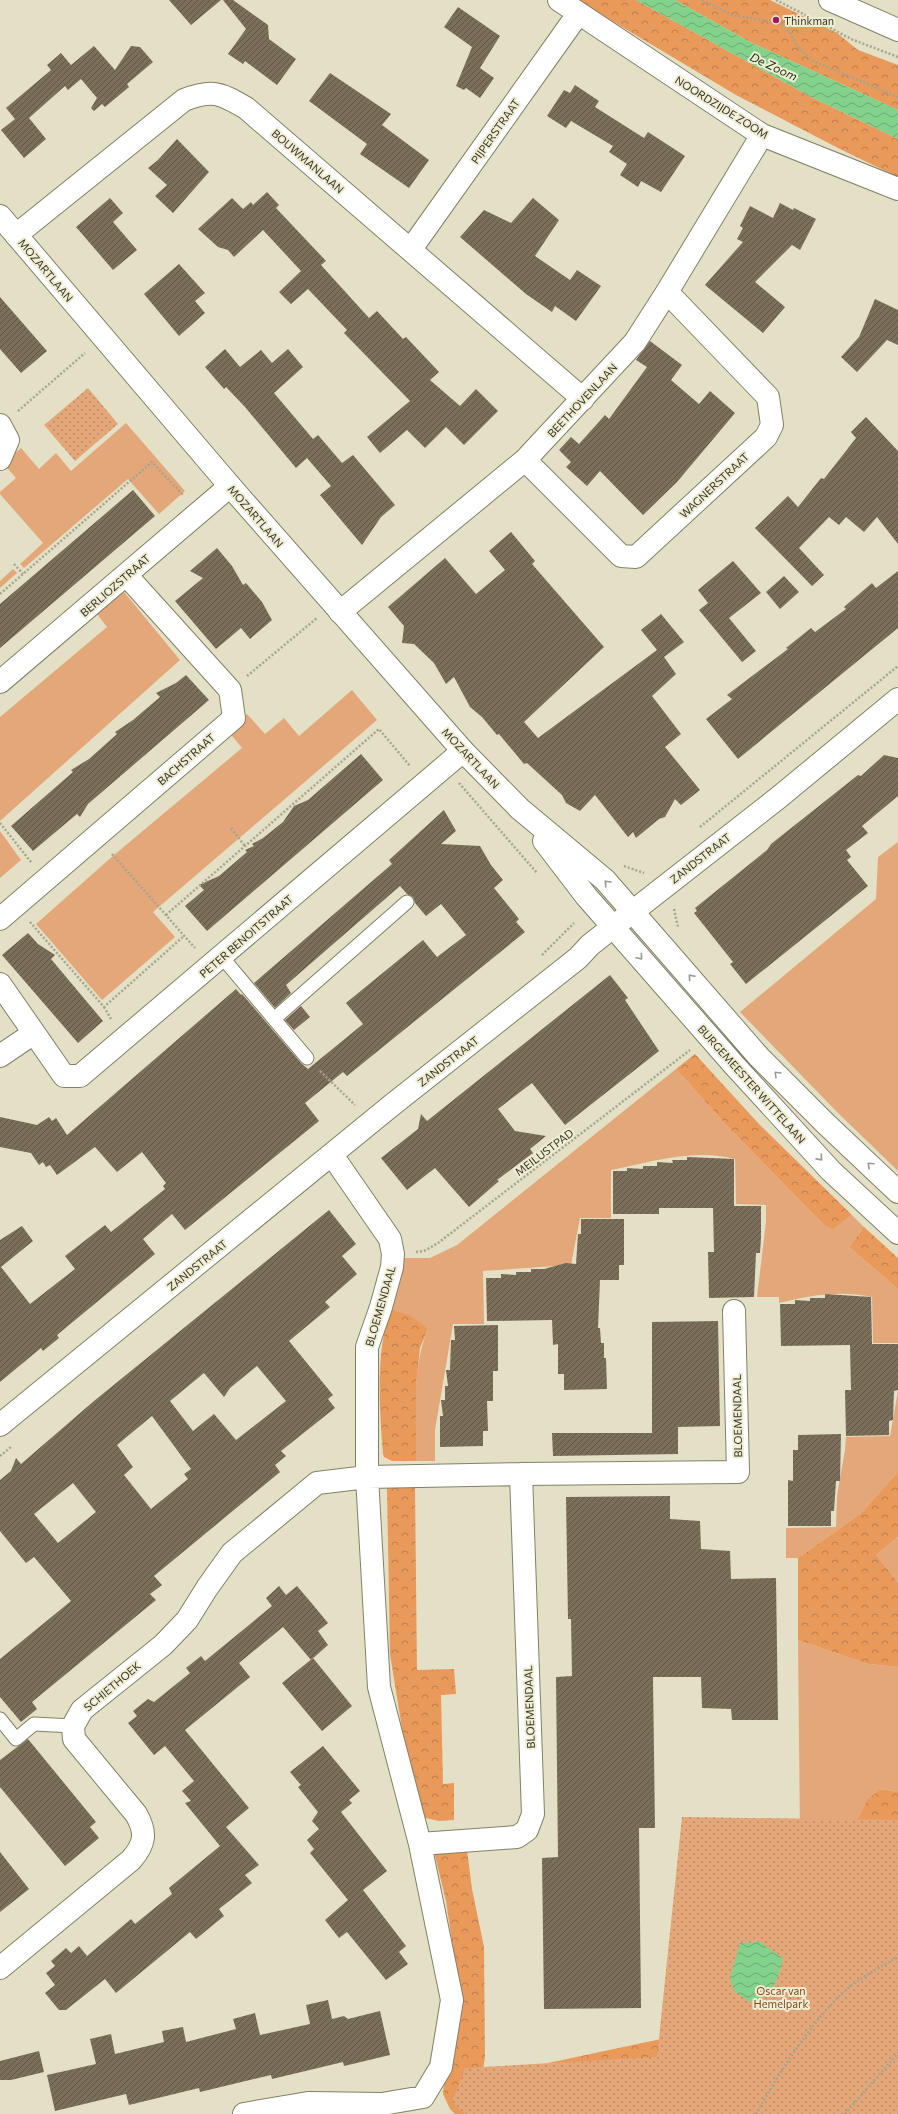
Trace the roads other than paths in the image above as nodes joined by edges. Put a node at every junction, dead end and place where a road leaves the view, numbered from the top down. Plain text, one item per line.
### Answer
1 (559, 0) edge
2 (830, 0) edge
3 (578, 14) junction
4 (898, 30) edge
5 (762, 135) junction
6 (898, 189) edge
7 (5, 224) edge
8 (411, 249) junction
9 (667, 292) junction
10 (582, 399) junction
11 (0, 426) edge
12 (0, 459) edge
13 (525, 460) junction
14 (230, 486) junction
15 (127, 576) junction
16 (340, 612) junction
17 (0, 682) edge
18 (898, 700) edge
19 (463, 751) junction
20 (520, 809) junction
21 (407, 902) dead end
22 (8, 912) edge
23 (633, 912) junction
24 (615, 927) junction
25 (217, 961) junction
26 (0, 984) edge
27 (274, 1019) junction
28 (34, 1034) junction
29 (0, 1056) edge
30 (307, 1058) road end
31 (332, 1155) junction
32 (898, 1192) edge
33 (898, 1233) edge
34 (734, 1311) dead end
35 (0, 1425) edge
36 (521, 1474) junction
37 (367, 1477) junction
38 (0, 1719) edge
39 (73, 1726) junction
40 (420, 1844) junction
41 (0, 1968) edge
42 (244, 2114) edge

1 - 3 street, NOORDZIJDE ZOOM
2 - 4 street
3 - 5 street, NOORDZIJDE ZOOM
3 - 8 street, PIJPERSTRAAT
5 - 6 street, NOORDZIJDE ZOOM
5 - 9 street, BEETHOVENLAAN
7 - 8 street, BOUWMANLAAN
7 - 14 street, MOZARTLAAN
8 - 10 street, BOUWMANLAAN
9 - 10 street, BEETHOVENLAAN
9 - 13 street, WAGNERSTRAAT
10 - 13 street, BEETHOVENLAAN
11 - 12 street
13 - 16 street, BEETHOVENLAAN
14 - 15 street, BERLIOZSTRAAT
14 - 16 street, MOZARTLAAN
15 - 17 street, BERLIOZSTRAAT
15 - 22 street, BACHSTRAAT
16 - 19 street, MOZARTLAAN
18 - 23 street, ZANDSTRAAT
19 - 20 street, MOZARTLAAN
19 - 25 street, PETER BENOITSTRAAT
23 -> 20 street, MOZARTLAAN
20 - 24 street, MOZARTLAAN
21 - 27 lane
23 - 24 street, ZANDSTRAAT
32 -> 23 street
24 - 31 street, ZANDSTRAAT
24 -> 33 street, BURGEMEESTER WITTELAAN
25 - 27 lane
25 - 28 street, PETER BENOITSTRAAT
26 - 28 street
27 - 30 lane
28 - 29 street
31 - 35 street, ZANDSTRAAT
31 - 37 street, BLOEMENDAAL
34 - 36 street, BLOEMENDAAL
36 - 37 street, BLOEMENDAAL
36 - 40 street, BLOEMENDAAL
37 - 39 street, SCHIETHOEK
37 - 40 street, BLOEMENDAAL
38 - 39 lane
39 - 41 street
40 - 42 street, BLOEMENDAAL

